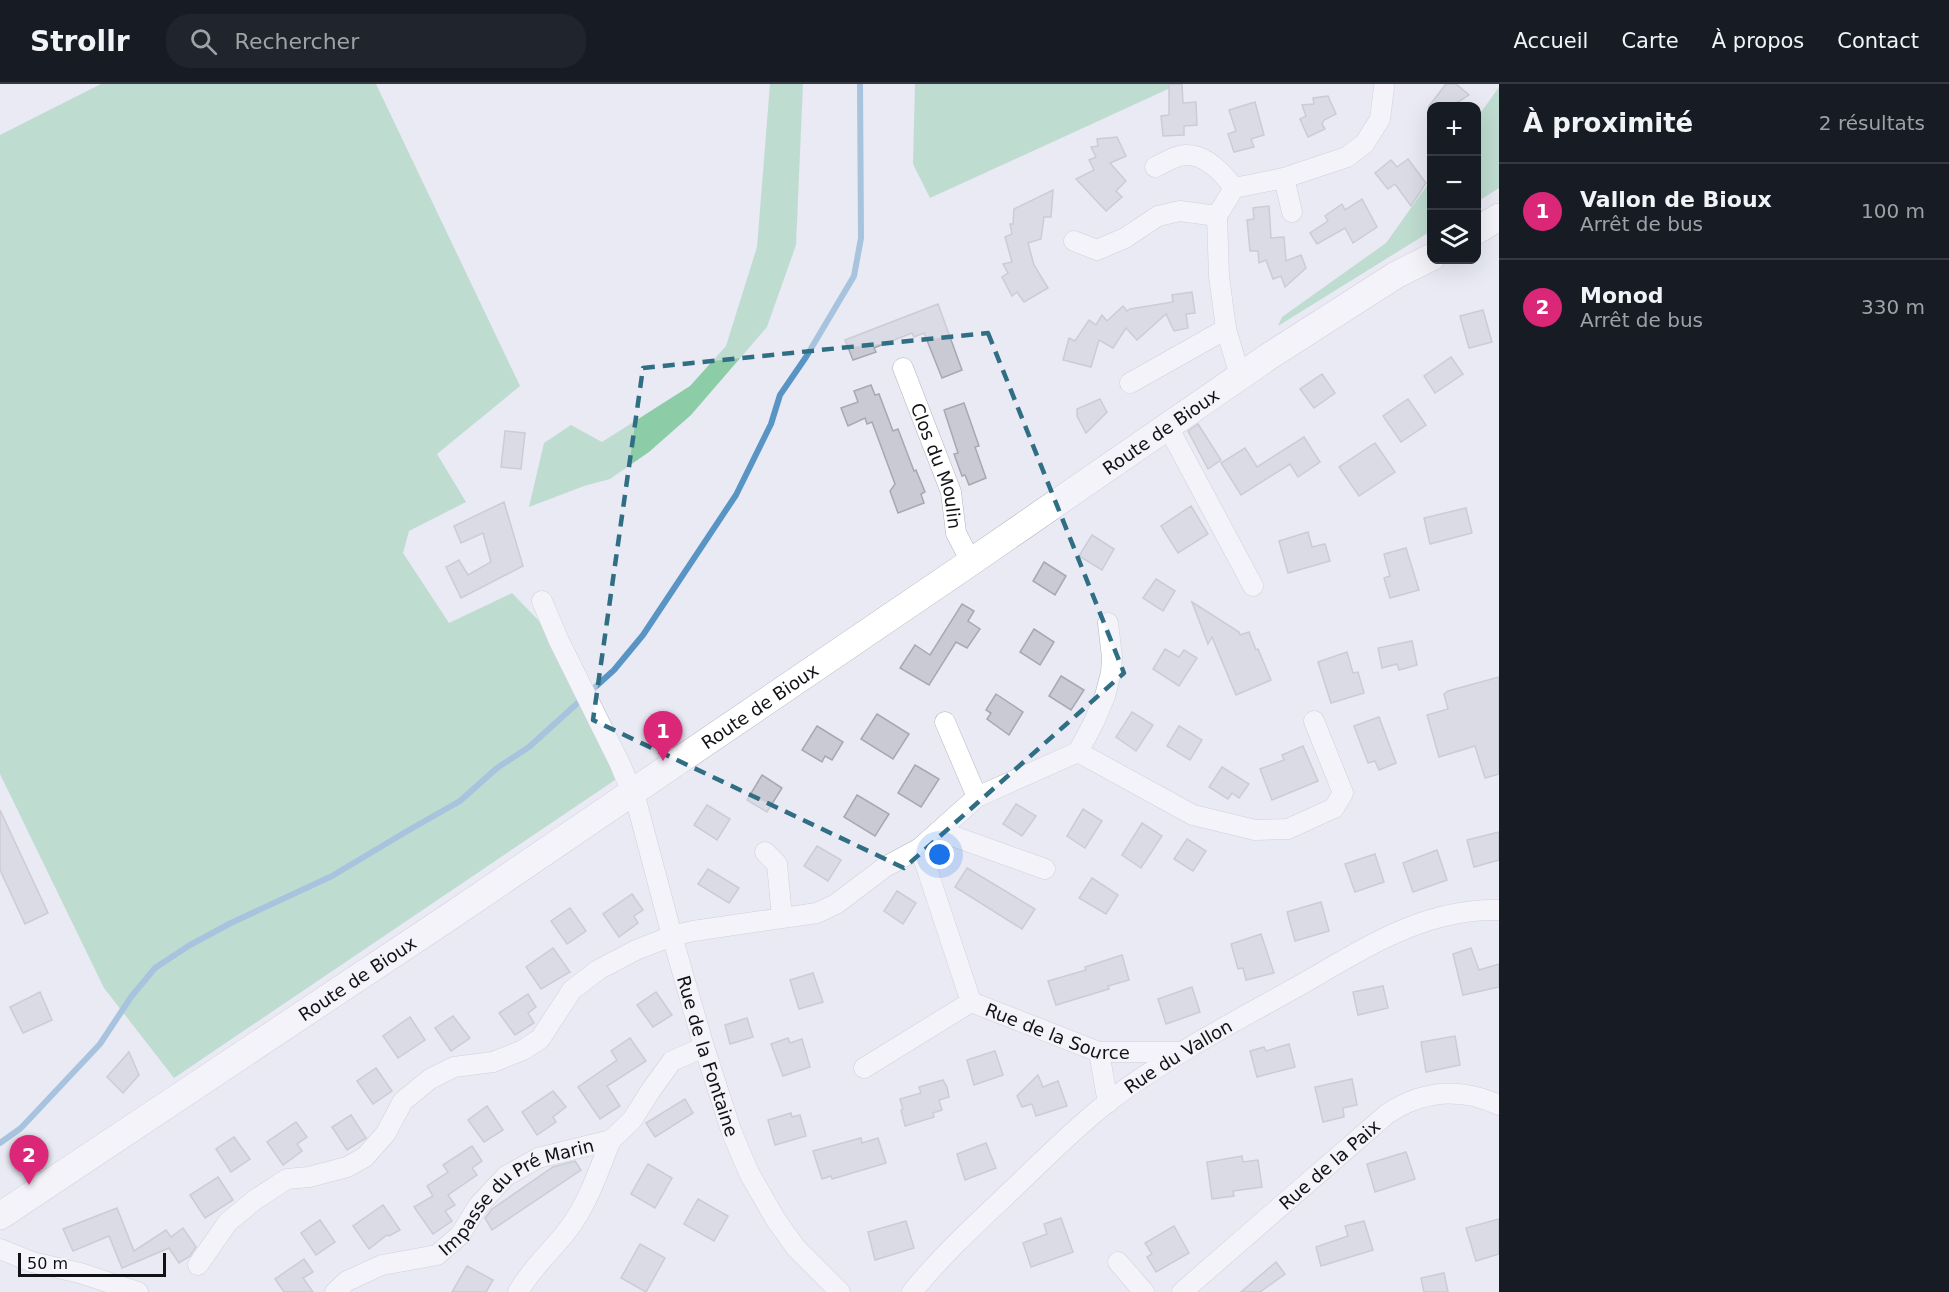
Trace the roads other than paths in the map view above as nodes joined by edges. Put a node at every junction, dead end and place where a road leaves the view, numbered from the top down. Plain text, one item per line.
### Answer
1 (1384, 87) dead end
2 (1155, 167) dead end
3 (1284, 178) junction
4 (1234, 188) junction
5 (1292, 212) dead end
6 (1217, 216) junction
7 (1499, 218) edge
8 (1481, 228) edge
9 (1499, 232) edge
10 (1481, 237) edge
11 (1074, 241) dead end
12 (1427, 259) edge
13 (1226, 329) junction
14 (903, 368) dead end
15 (1240, 376) junction
16 (1130, 383) dead end
17 (1167, 425) junction
18 (971, 562) junction
19 (1253, 586) dead end
20 (542, 601) dead end
21 (1108, 623) dead end
22 (945, 722) dead end
23 (1314, 722) dead end
24 (1077, 752) junction
25 (633, 792) junction
26 (976, 797) junction
27 (939, 831) junction
28 (920, 848) junction
29 (765, 852) dead end
30 (1045, 869) dead end
31 (1499, 910) edge
32 (782, 917) junction
33 (672, 936) junction
34 (971, 1002) junction
35 (704, 1047) junction
36 (1099, 1052) junction
37 (1182, 1052) junction
38 (864, 1068) dead end
39 (1108, 1102) junction
40 (1499, 1105) edge
41 (611, 1140) junction
42 (1, 1212) edge
43 (0, 1248) edge
44 (1118, 1262) dead end
45 (198, 1264) dead end
46 (138, 1292) edge
47 (335, 1292) edge
48 (518, 1292) edge
49 (840, 1292) edge
50 (912, 1292) edge
51 (1144, 1292) edge
52 (1182, 1292) edge

1 - 3 street
2 - 4 street
3 - 4 street
3 - 5 street
4 - 6 street
6 - 11 street
6 - 13 street
7 - 8 main road
9 - 10 main road
12 - 15 main road, Route de Bioux
13 - 15 street
13 - 16 street
14 - 18 street, Clos du Moulin
15 - 17 main road, Route de Bioux
17 - 18 main road, Route de Bioux
17 - 19 street
18 - 25 main road, Route de Bioux
20 - 25 street, Rue de la Fontaine
21 - 24 street
22 - 26 street
23 - 24 street
24 - 26 street
25 - 33 street, Rue de la Fontaine
25 - 42 main road, Route de Bioux
26 - 27 street
27 - 28 street
27 - 30 street
28 - 32 street
28 - 34 street, Rue de la Source
29 - 32 street
31 - 37 street, Rue du Vallon
32 - 33 street
33 - 35 street, Rue de la Fontaine
33 - 45 street
34 - 36 street, Rue de la Source
34 - 38 street, Rue de la Source
35 - 41 street, Impasse du Pré Marin
35 - 49 street, Rue de la Fontaine
36 - 37 street, Rue de la Source
36 - 39 street
37 - 39 street, Rue du Vallon
39 - 50 street, Rue du Vallon
40 - 52 street, Rue de la Paix
41 - 47 street, Impasse du Pré Marin
41 - 48 street
43 - 46 street
44 - 51 street

